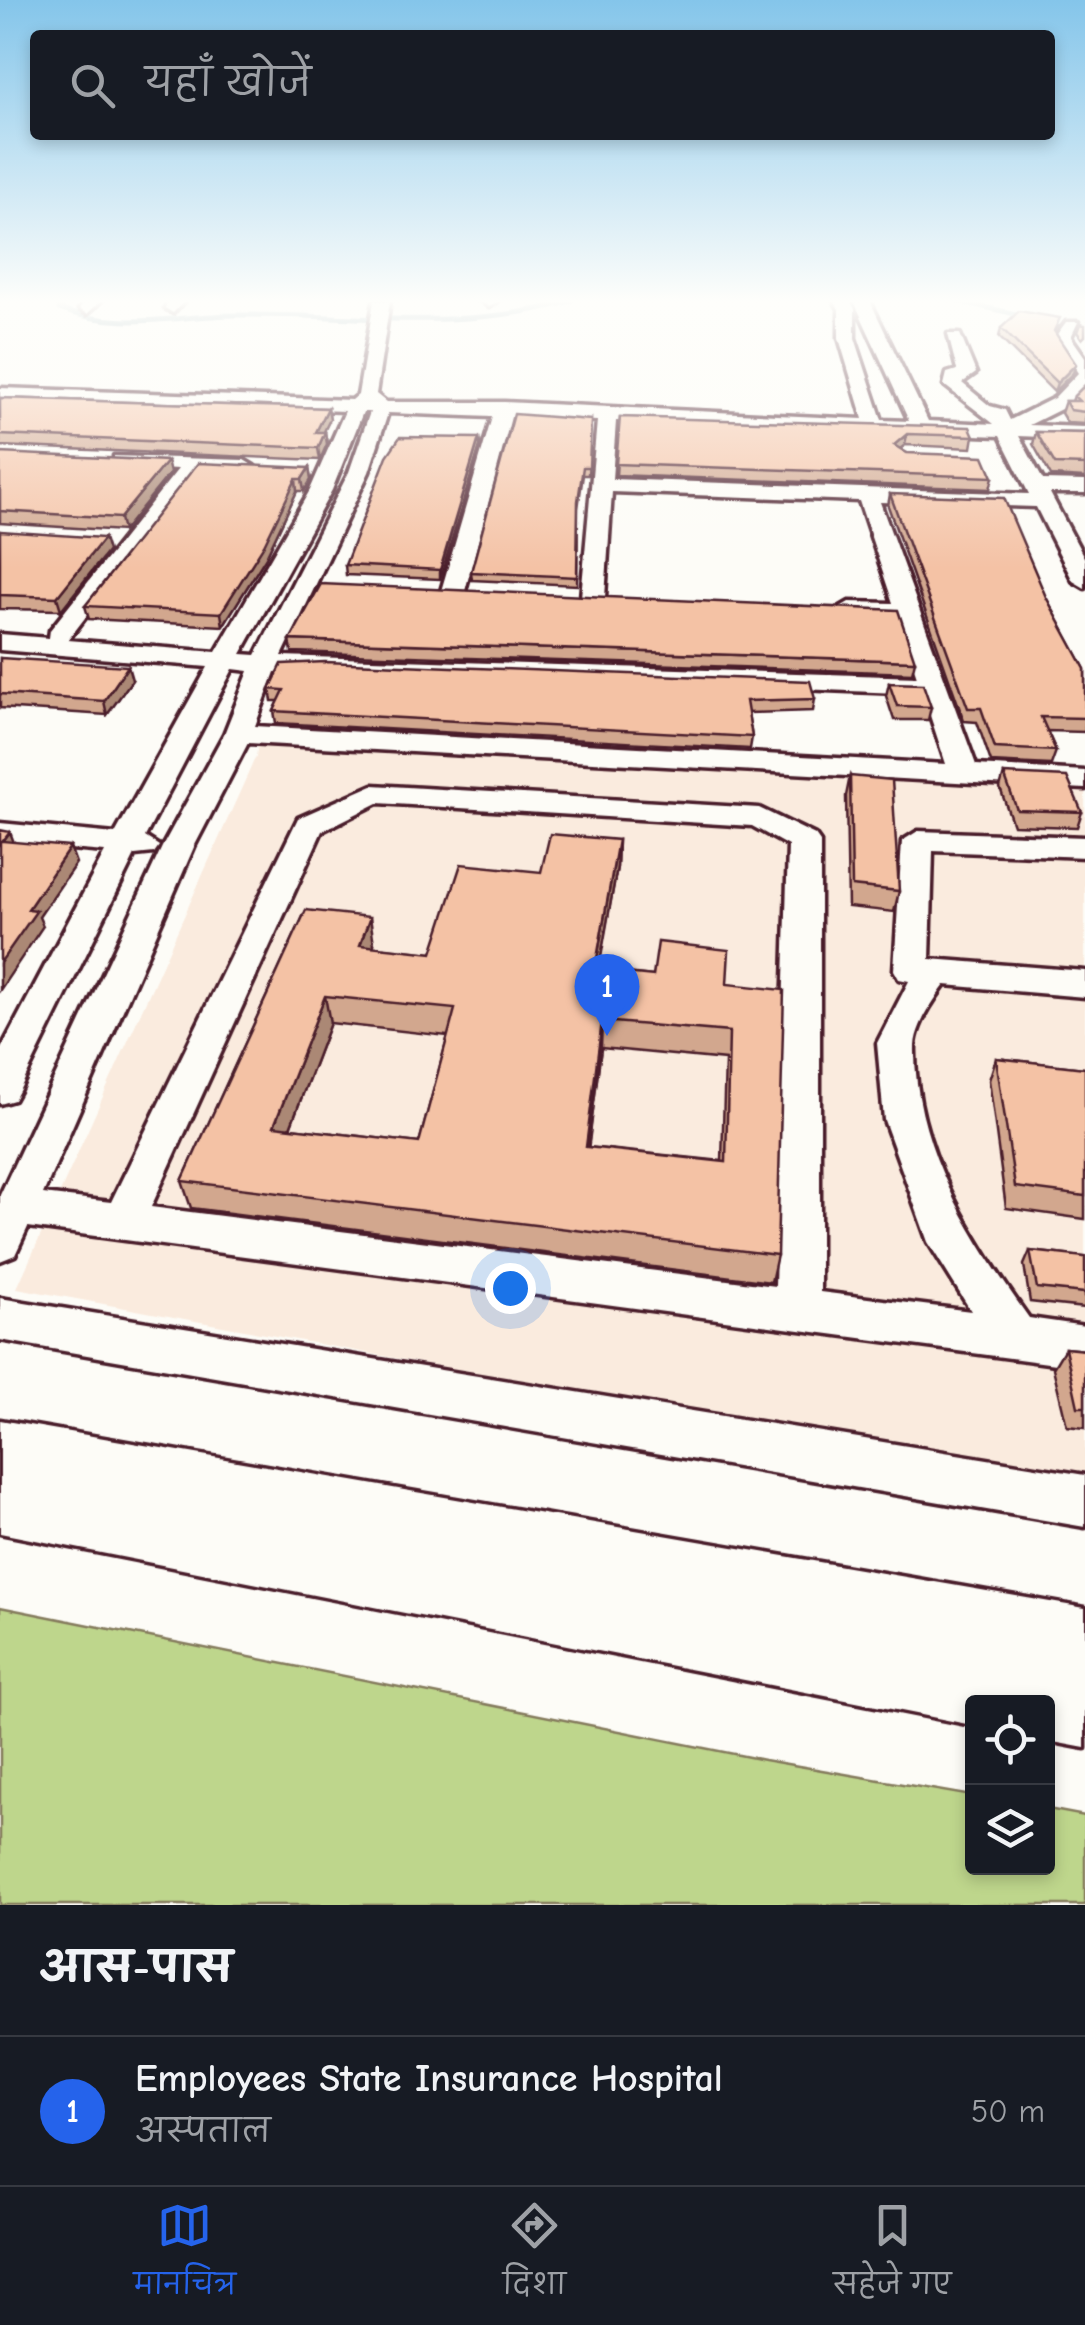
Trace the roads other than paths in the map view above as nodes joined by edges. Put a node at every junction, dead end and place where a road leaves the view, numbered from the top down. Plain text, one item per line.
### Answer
1 (369, 390) edge
2 (868, 390) edge
3 (904, 390) edge
4 (959, 390) edge
5 (1076, 390) edge
6 (0, 393) edge
7 (367, 403) junction
8 (504, 408) junction
9 (607, 412) junction
10 (882, 424) junction
11 (921, 426) junction
12 (1007, 430) junction
13 (1085, 432) edge
14 (96, 460) edge
15 (193, 464) junction
16 (262, 467) edge
17 (336, 471) junction
18 (598, 484) junction
19 (1085, 488) edge
20 (1039, 494) junction
21 (868, 496) junction
22 (926, 498) junction
23 (1085, 581) edge
24 (454, 591) edge
25 (593, 597) edge
26 (830, 608) edge
27 (908, 612) junction
28 (0, 630) edge
29 (60, 635) junction
30 (0, 642) edge
31 (226, 654) junction
32 (268, 658) junction
33 (934, 686) junction
34 (235, 739) junction
35 (180, 742) junction
36 (964, 773) junction
37 (1085, 780) edge
38 (0, 833) edge
39 (124, 846) junction
40 (1085, 847) edge
41 (178, 848) junction
42 (936, 972) junction
43 (1085, 984) edge
44 (11, 1041) edge
45 (0, 1089) edge
46 (123, 1222) junction
47 (8, 1225) edge
48 (797, 1310) junction
49 (0, 1319) edge
50 (1016, 1338) junction
51 (1085, 1347) edge
52 (0, 1451) edge
53 (0, 1500) edge
54 (1085, 1501) edge
55 (1085, 1644) edge
56 (1003, 1695) edge
57 (1055, 1705) edge
58 (1085, 1711) edge

1 - 7 street
2 - 10 street
3 - 11 street
4 - 12 street
5 - 12 street
6 - 7 street
7 - 8 street
7 - 17 street
8 - 9 street
8 - 24 street
9 - 10 street
9 - 18 street
10 - 11 street
10 - 22 street
11 - 12 street
12 - 13 street
12 - 20 street
14 - 15 street
15 - 16 street
15 - 29 street
17 - 31 street
17 - 32 street
18 - 21 street
18 - 25 street
19 - 20 street
20 - 22 street
20 - 23 street
21 - 22 street
21 - 27 street
26 - 27 street
27 - 33 street
28 - 29 street
29 - 31 street
30 - 31 street
31 - 32 street
31 - 35 street
32 - 33 street
32 - 34 street
33 - 36 street
34 - 35 street
34 - 36 street
34 - 41 street
35 - 39 street
36 - 37 street
38 - 39 street
39 - 41 street
39 - 44 street
40 - 42 street
41 - 47 street
42 - 43 street
42 - 50 street
44 - 45 street
46 - 47 street
46 - 48 street
46 - 48 street
48 - 50 street
49 - 54 street
50 - 51 street
52 - 55 main road
53 - 56 main road
57 - 58 main road

